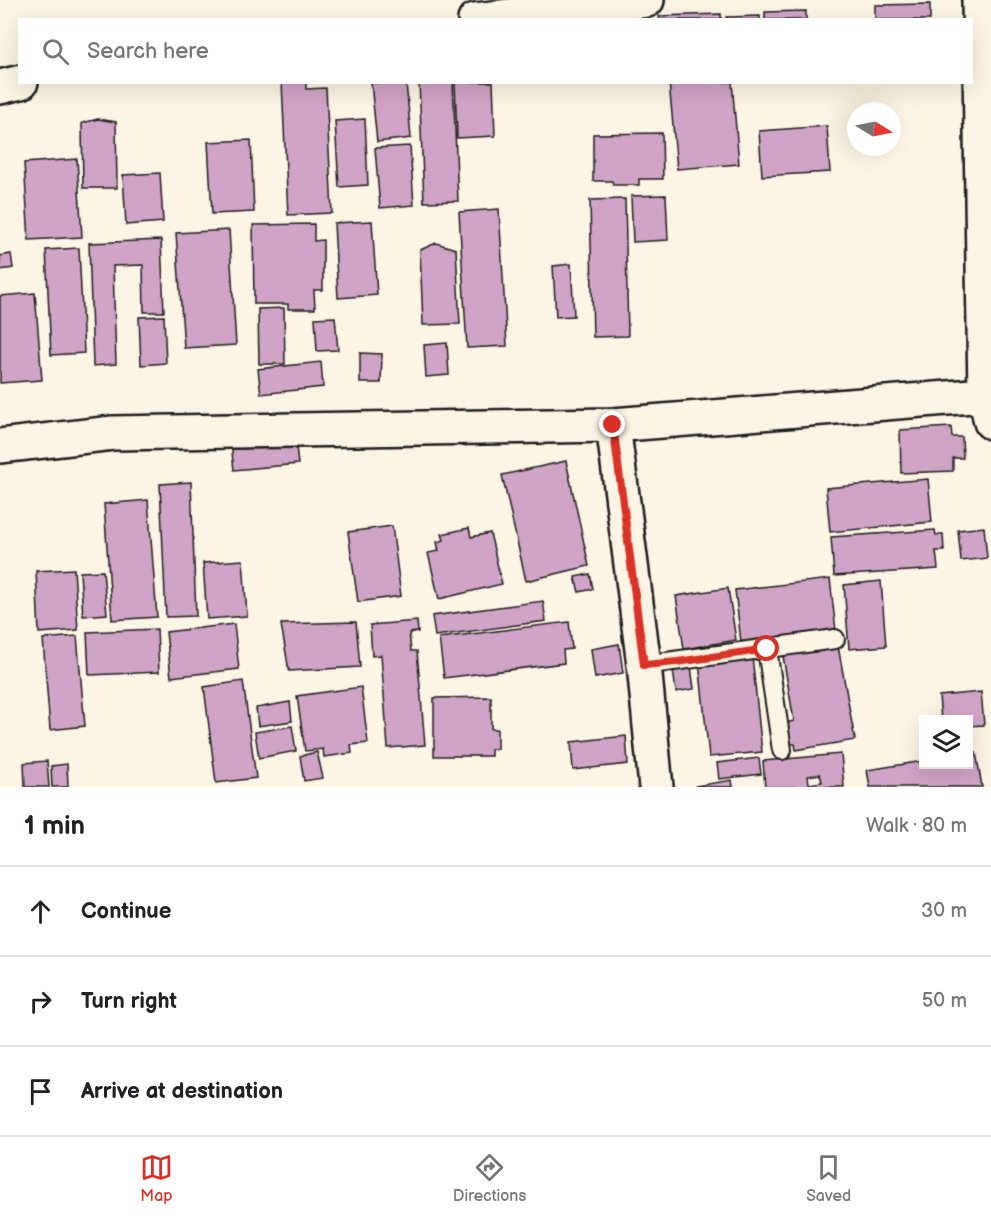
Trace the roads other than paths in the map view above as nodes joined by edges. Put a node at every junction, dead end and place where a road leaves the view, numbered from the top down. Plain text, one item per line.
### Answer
1 (647, 0) edge
2 (980, 0) edge
3 (492, 18) edge
4 (18, 83) edge
5 (0, 87) edge
6 (988, 409) edge
7 (613, 425) junction
8 (0, 446) edge
9 (835, 639) dead end
10 (767, 649) junction
11 (644, 665) junction
12 (782, 750) dead end
13 (656, 787) edge

1 - 3 street
2 - 6 street
4 - 5 street
6 - 7 street
7 - 8 street
7 - 11 street
9 - 10 lane
10 - 11 lane
10 - 12 lane
11 - 13 street

